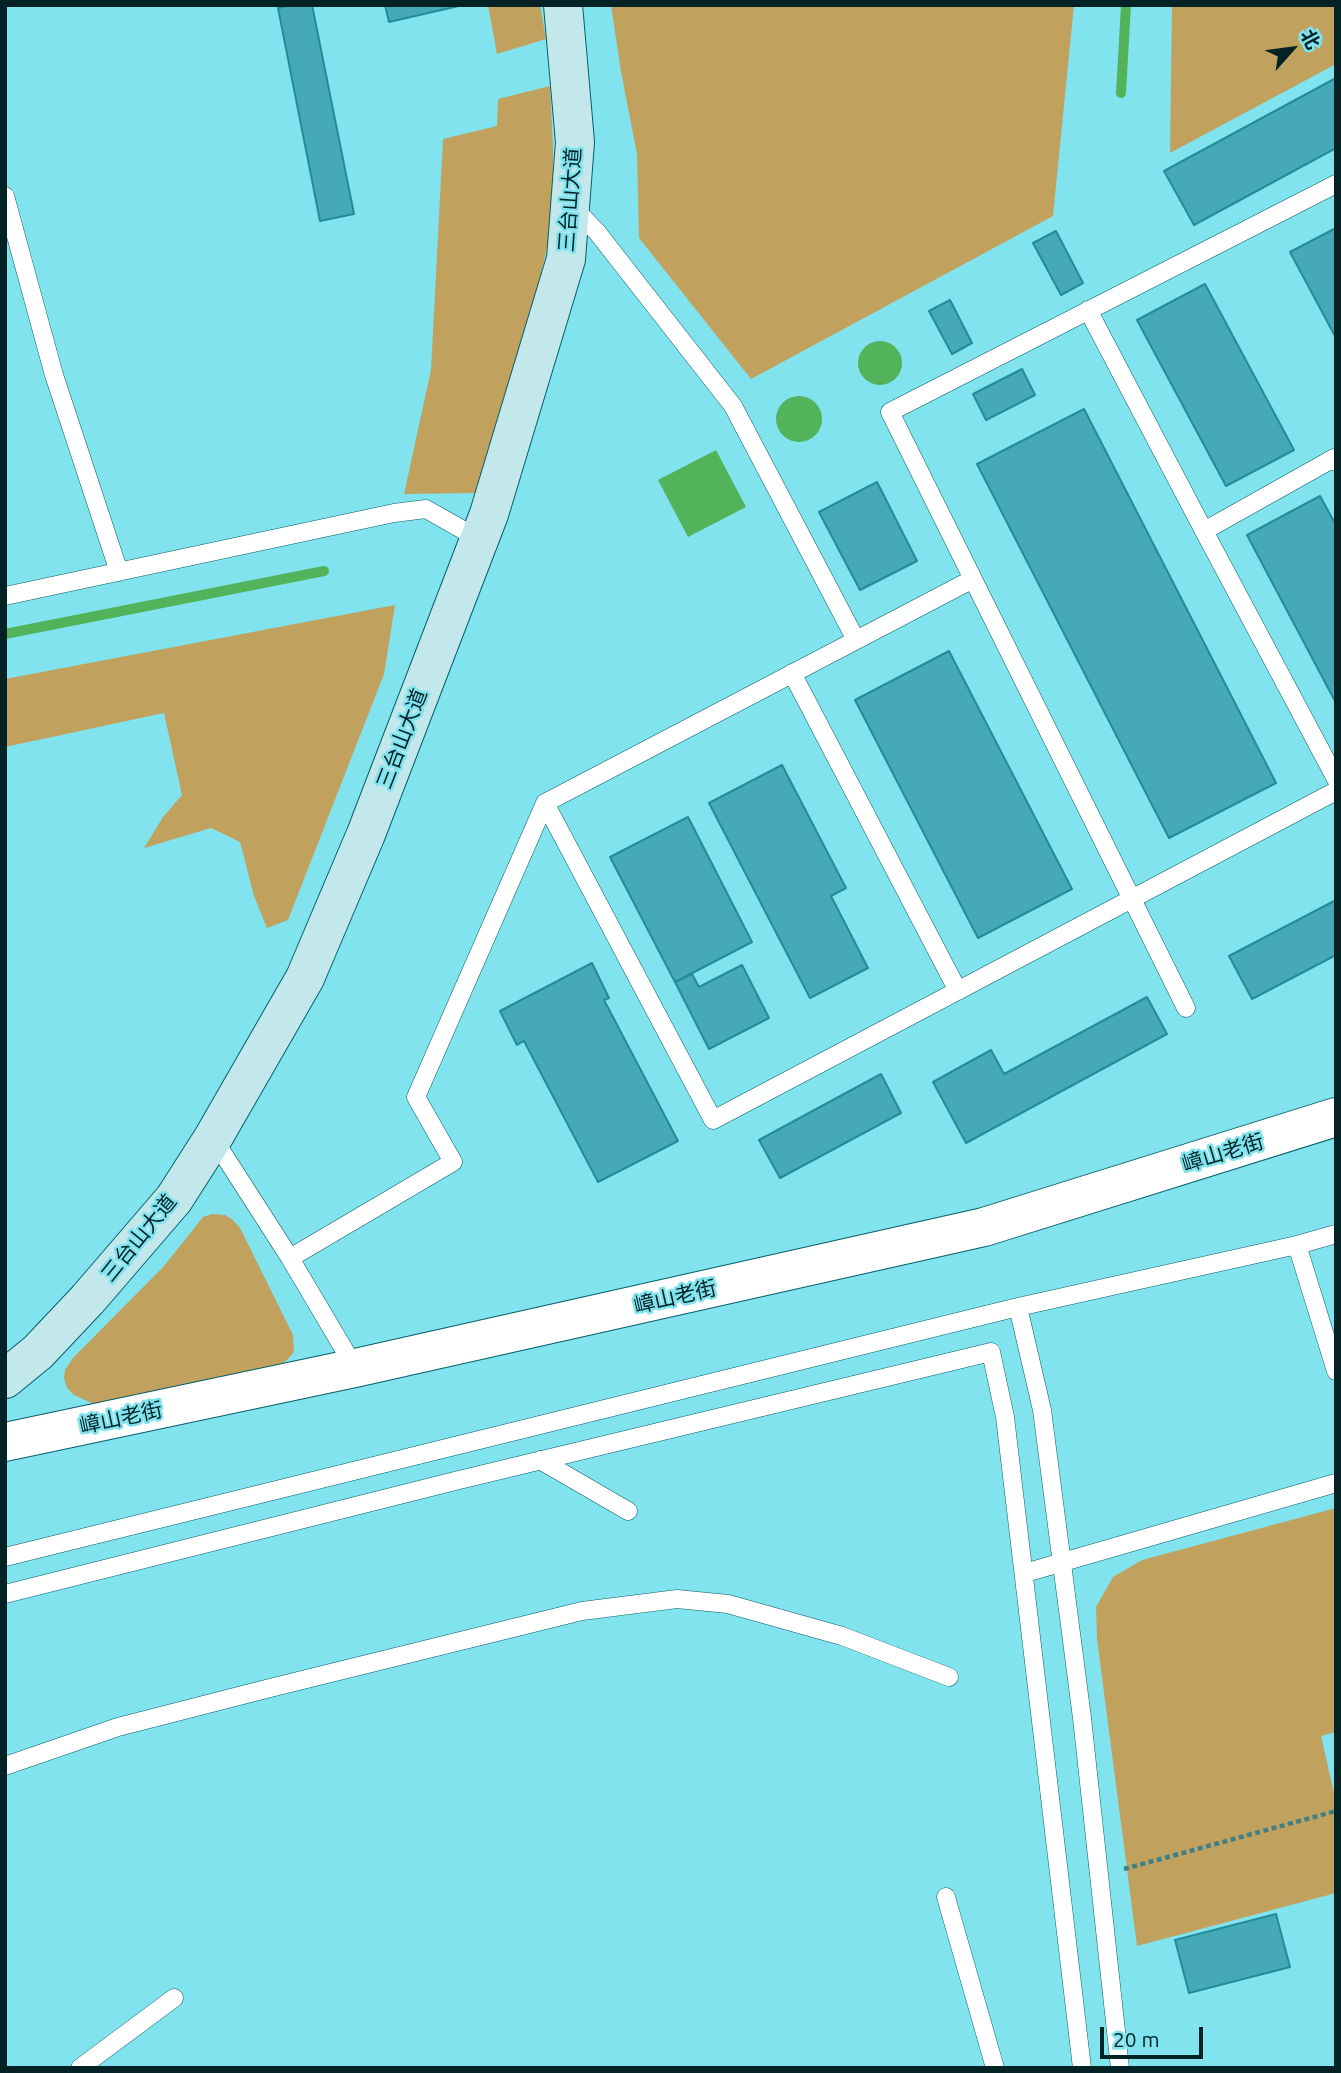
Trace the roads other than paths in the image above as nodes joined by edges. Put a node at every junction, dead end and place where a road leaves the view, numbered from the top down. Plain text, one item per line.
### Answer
1 (563, 5) edge
2 (1336, 184) edge
3 (5, 196) edge
4 (570, 204) junction
5 (1088, 310) junction
6 (1336, 462) edge
7 (1203, 531) junction
8 (479, 539) junction
9 (119, 572) junction
10 (973, 579) junction
11 (5, 596) edge
12 (856, 640) junction
13 (792, 673) junction
14 (1336, 779) edge
15 (1336, 791) edge
16 (545, 803) junction
17 (1132, 899) junction
18 (958, 991) junction
19 (1186, 1008) dead end
20 (1336, 1117) edge
21 (213, 1138) junction
22 (1336, 1234) edge
23 (1297, 1245) junction
24 (290, 1258) junction
25 (1018, 1307) junction
26 (355, 1368) junction
27 (1336, 1371) edge
28 (5, 1379) edge
29 (5, 1442) edge
30 (540, 1460) junction
31 (1336, 1483) edge
32 (628, 1511) dead end
33 (5, 1557) edge
34 (1062, 1562) junction
35 (1025, 1573) junction
36 (5, 1594) edge
37 (949, 1677) dead end
38 (5, 1766) edge
39 (946, 1897) dead end
40 (174, 1998) dead end
41 (80, 2068) edge
42 (995, 2068) edge
43 (1082, 2068) edge
44 (1120, 2068) edge

1 - 4 main road, 三台山大道
2 - 5 lane
3 - 9 lane
4 - 8 main road, 三台山大道
4 - 12 lane
5 - 7 lane
5 - 10 lane
6 - 7 lane
7 - 14 lane
8 - 9 lane
8 - 21 main road, 三台山大道
9 - 11 lane
10 - 12 lane
10 - 17 lane
12 - 13 lane
13 - 16 lane
13 - 18 lane
15 - 17 lane
16 - 18 lane
16 - 24 lane
17 - 18 lane
17 - 19 lane
20 - 26 street, 嶂山老街
21 - 24 lane
21 - 28 main road, 三台山大道
22 - 23 lane
23 - 25 lane
23 - 27 lane
24 - 26 lane
25 - 33 lane
25 - 34 lane
26 - 29 street, 嶂山老街
30 - 32 lane
30 - 35 lane
30 - 36 lane
31 - 34 lane
34 - 35 lane
34 - 44 lane
35 - 43 lane
37 - 38 lane
39 - 42 lane
40 - 41 lane

